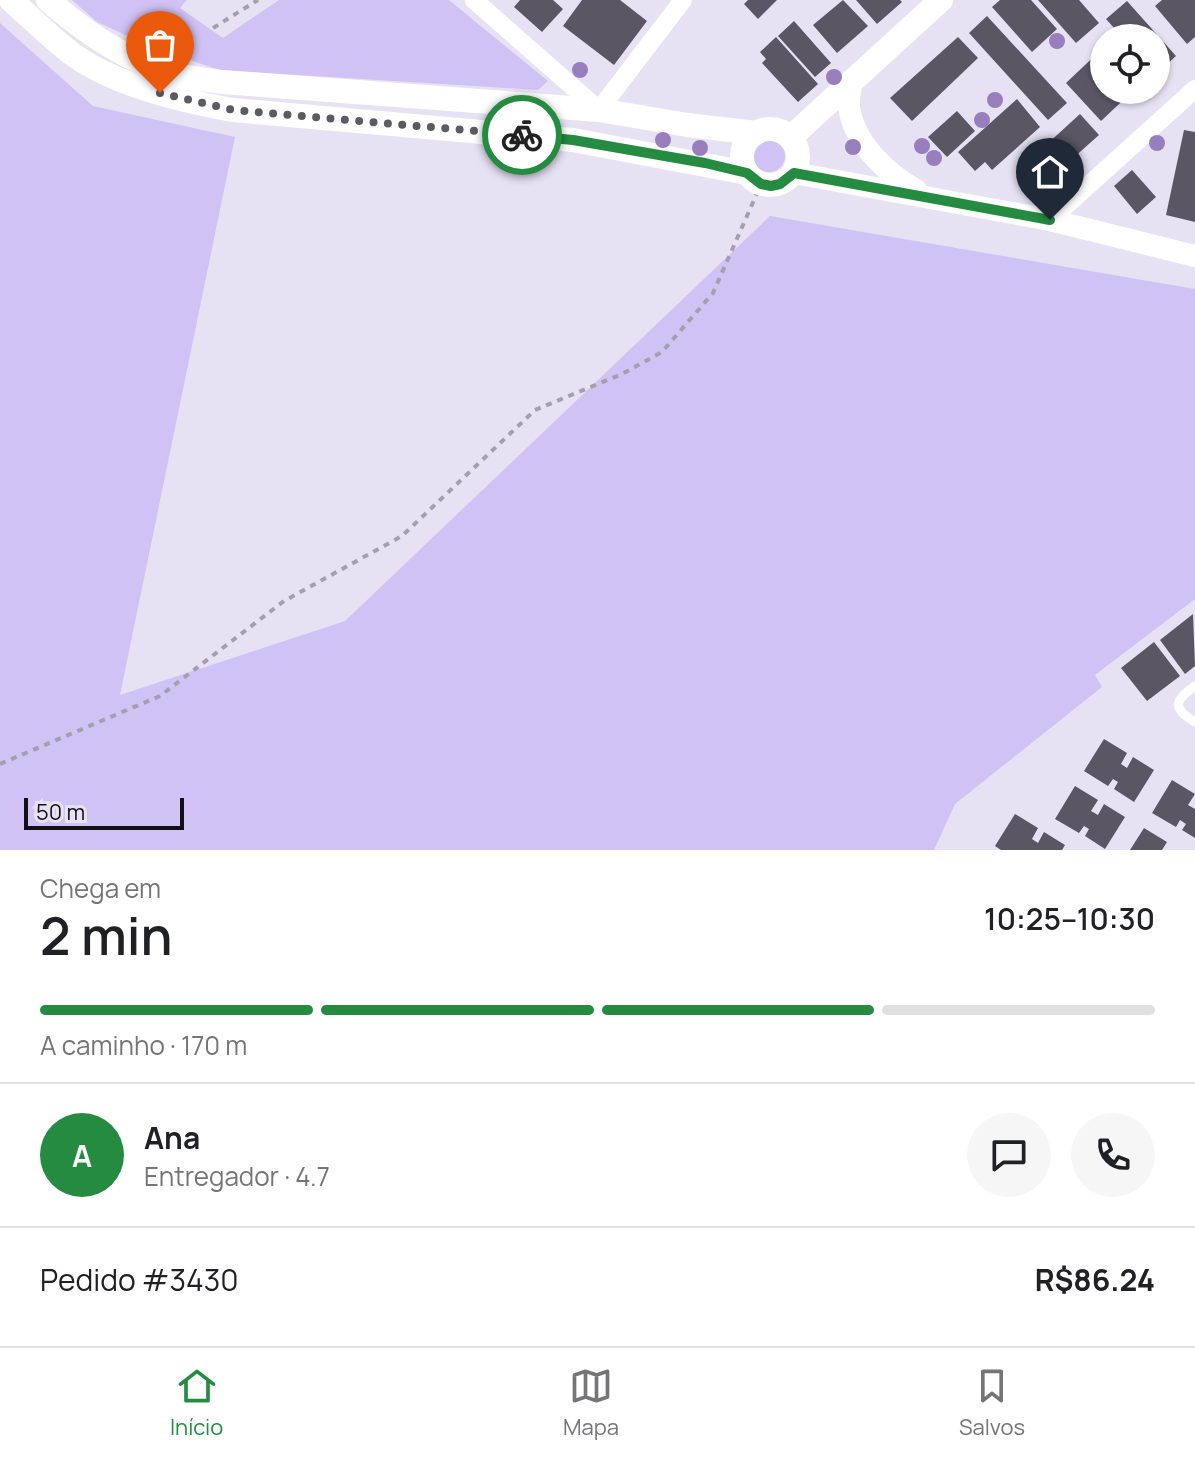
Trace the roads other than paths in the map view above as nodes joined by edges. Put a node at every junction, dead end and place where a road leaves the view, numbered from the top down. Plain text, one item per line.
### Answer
1 (11, 0) edge
2 (48, 0) edge
3 (474, 0) edge
4 (941, 0) edge
5 (679, 1) edge
6 (852, 80) junction
7 (1195, 89) edge
8 (599, 110) junction
9 (756, 133) junction
10 (790, 138) junction
11 (794, 173) junction
12 (754, 178) junction
13 (927, 196) junction
14 (1050, 220) junction
15 (1195, 256) edge
16 (1195, 686) edge
17 (1195, 722) edge

1 - 12 main road
2 - 8 main road
3 - 8 street
4 - 6 main road
5 - 8 street
6 - 10 main road
6 - 13 street
7 - 14 street
8 - 9 main road
9 - 10 main road
9 - 12 main road
10 - 11 main road
11 - 12 main road
11 - 13 street
13 - 14 street
14 - 15 street
16 - 17 lane

